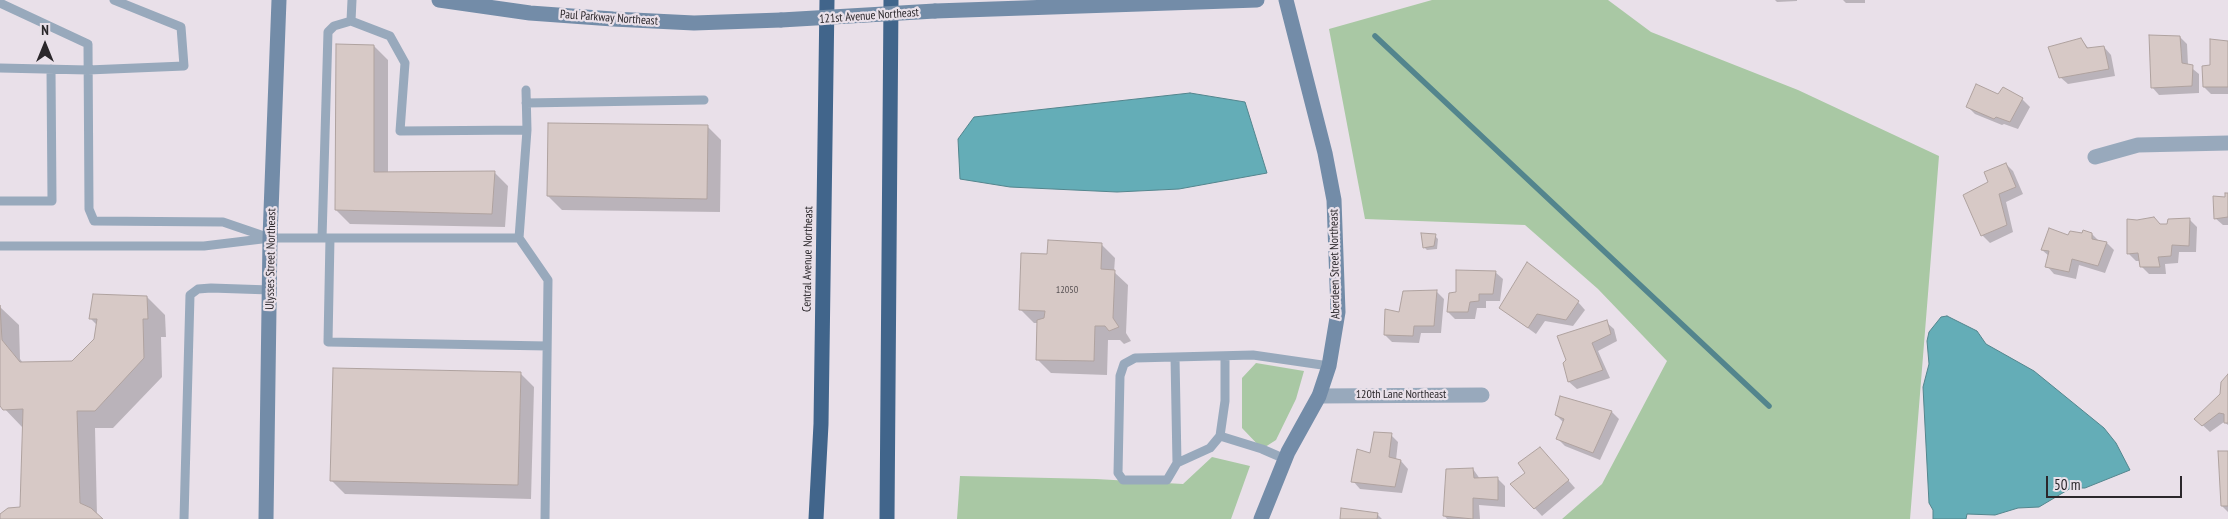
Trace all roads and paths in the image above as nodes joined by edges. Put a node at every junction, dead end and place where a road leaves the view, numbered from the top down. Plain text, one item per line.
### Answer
1 (114, 0) edge
2 (279, 0) edge
3 (352, 0) edge
4 (439, 0) edge
5 (827, 0) edge
6 (891, 0) edge
7 (1257, 0) edge
8 (1286, 0) edge
9 (0, 3) edge
10 (781, 20) joint
11 (351, 21) junction
12 (0, 68) edge
13 (51, 69) junction
14 (88, 70) junction
15 (526, 90) dead end
16 (704, 100) dead end
17 (526, 102) junction
18 (527, 130) junction
19 (2228, 143) edge
20 (2095, 157) dead end
21 (0, 201) edge
22 (270, 238) junction
23 (326, 238) junction
24 (519, 238) junction
25 (0, 246) edge
26 (270, 290) junction
27 (547, 346) junction
28 (1225, 356) junction
29 (1175, 357) junction
30 (1329, 366) junction
31 (1482, 395) dead end
32 (1319, 396) junction
33 (1220, 436) junction
34 (1285, 460) junction
35 (1177, 463) junction
36 (184, 519) edge
37 (266, 519) edge
38 (546, 519) edge
39 (816, 519) edge
40 (887, 519) edge
41 (1261, 519) edge

1 - 14 lane
2 - 22 street, Ulysses Street Northeast
3 - 11 lane
4 - 10 street, Paul Parkway Northeast
5 - 39 highway, Central Avenue Northeast
6 - 40 highway
7 - 10 street, 121st Avenue Northeast, bridge
8 - 30 street, Aberdeen Street Northeast
9 - 14 lane
11 - 18 lane
11 - 23 lane
12 - 13 lane
13 - 14 lane
13 - 21 lane
14 - 22 lane
15 - 17 lane
16 - 17 lane
17 - 18 lane
18 - 24 lane
19 - 20 street
22 - 23 lane
22 - 25 lane
22 - 26 street, Ulysses Street Northeast
23 - 24 lane
23 - 27 lane
24 - 27 lane
26 - 36 lane
26 - 37 street, Ulysses Street Northeast
27 - 38 lane
28 - 29 lane
28 - 30 lane
28 - 33 lane
29 - 35 lane
29 - 35 lane
30 - 32 street, Aberdeen Street Northeast
31 - 32 street, 120th Lane Northeast
32 - 34 street, Aberdeen Street Northeast
33 - 34 lane
33 - 35 lane
34 - 41 street, Aberdeen Street Northeast

